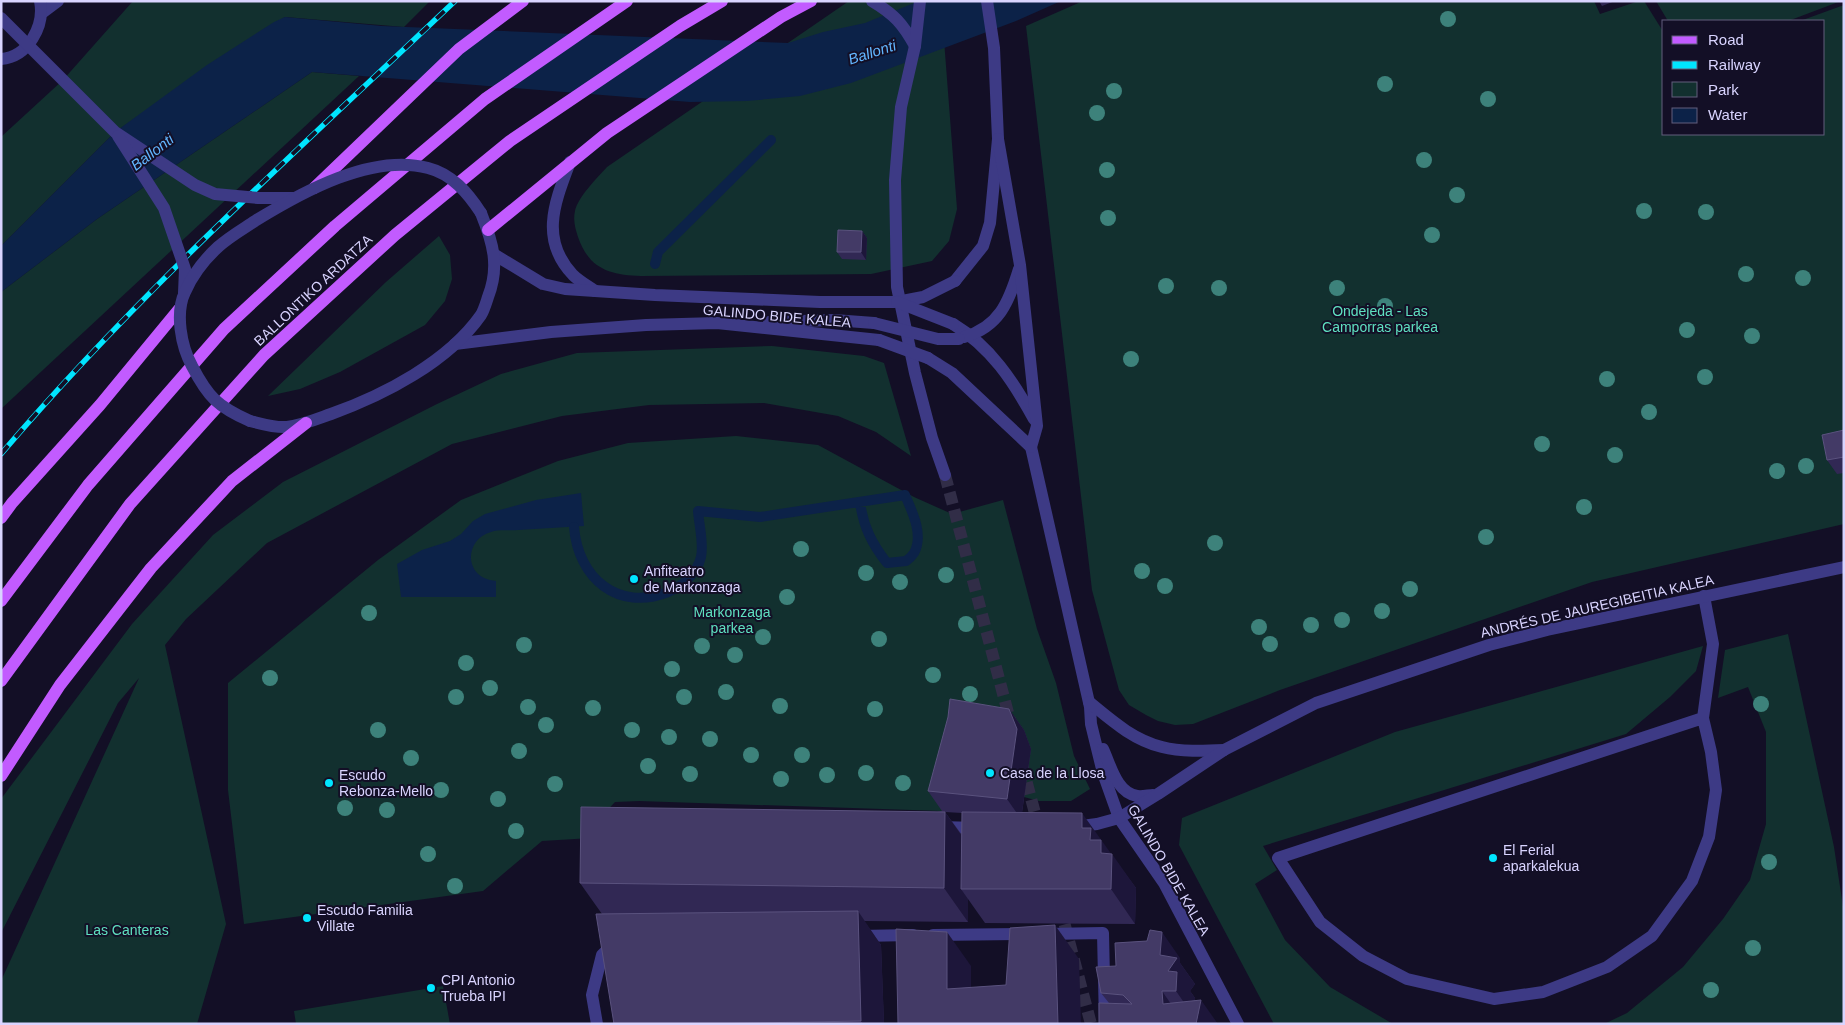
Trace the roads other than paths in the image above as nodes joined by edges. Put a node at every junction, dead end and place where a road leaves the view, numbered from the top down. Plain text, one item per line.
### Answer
1 (58, 1) edge
2 (522, 1) edge
3 (627, 1) edge
4 (722, 1) edge
5 (811, 1) edge
6 (872, 1) edge
7 (920, 1) edge
8 (987, 1) edge
9 (41, 7) edge
10 (1, 18) edge
11 (915, 46) junction
12 (2, 60) edge
13 (115, 132) junction
14 (998, 139) junction
15 (570, 162) junction
16 (310, 192) junction
17 (293, 198) junction
18 (488, 230) junction
19 (495, 254) junction
20 (1020, 265) junction
21 (595, 291) junction
22 (184, 293) junction
23 (897, 302) junction
24 (180, 308) junction
25 (717, 323) junction
26 (965, 337) junction
27 (455, 344) junction
28 (306, 423) junction
29 (1037, 426) junction
30 (1031, 447) junction
31 (946, 475) tunnel mouth
32 (1, 518) edge
33 (1844, 567) edge
34 (1704, 596) junction
35 (1, 601) edge
36 (1, 681) edge
37 (1089, 702) junction
38 (1703, 718) junction
39 (1091, 724) junction
40 (1224, 750) junction
41 (1, 776) edge
42 (1158, 794) junction
43 (1119, 818) junction
44 (930, 827) edge
45 (989, 828) edge
46 (1062, 828) edge
47 (842, 936) edge
48 (627, 940) edge
49 (597, 1024) edge
50 (1104, 1024) edge
51 (1238, 1024) edge

1 - 9 street
2 - 16 main road, bridge
3 - 35 main road
4 - 36 main road, BALLONTIKO ARDATZA
5 - 15 main road
6 - 11 street
7 - 11 street
8 - 14 street
9 - 12 street
10 - 13 street, bridge
11 - 31 street
13 - 17 street, bridge
13 - 22 street, bridge
14 - 20 street
14 - 23 street, bridge
15 - 18 main road
15 - 21 street
16 - 17 street, bridge
16 - 18 street, bridge
17 - 22 street, bridge
18 - 19 street
19 - 21 street, GALINDO BIDE KALEA
19 - 27 street
20 - 26 street
20 - 29 street
21 - 23 street, GALINDO BIDE KALEA
22 - 24 street, bridge
23 - 26 street, bridge
24 - 28 street, bridge
24 - 32 main road
25 - 26 street, bridge
25 - 27 street, GALINDO BIDE KALEA
25 - 30 street, GALINDO BIDE KALEA, bridge
26 - 29 street
27 - 28 street
28 - 41 main road
29 - 30 street, GALINDO BIDE KALEA
30 - 37 street, GALINDO BIDE KALEA
33 - 34 street, ANDRÉS DE JAUREGIBEITIA KALEA
34 - 38 street
34 - 40 street, ANDRÉS DE JAUREGIBEITIA KALEA
37 - 39 street, GALINDO BIDE KALEA
37 - 40 street
38 - 38 street
39 - 42 street, GALINDO BIDE KALEA
39 - 43 street, GALINDO BIDE KALEA
40 - 42 street, ANDRÉS DE JAUREGIBEITIA KALEA
42 - 43 street, ANDRÉS DE JAUREGIBEITIA KALEA
43 - 46 street, ANDRÉS DE JAUREGIBEITIA KALEA
43 - 51 street, GALINDO BIDE KALEA
44 - 45 street
47 - 50 street
48 - 49 street

